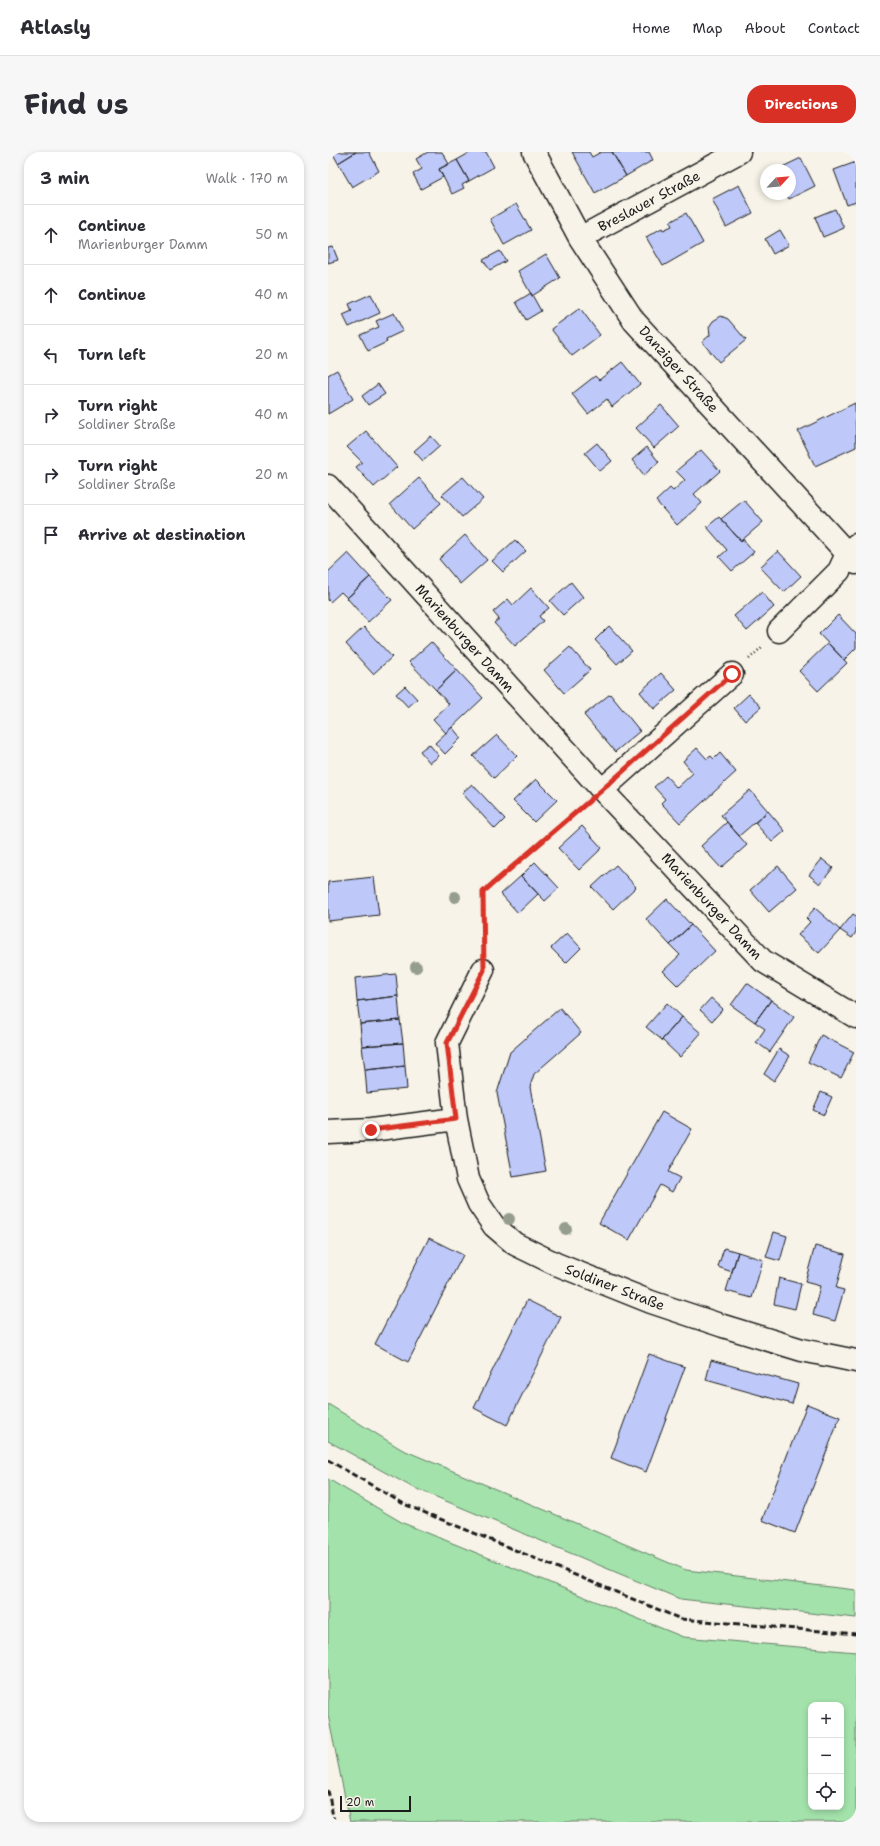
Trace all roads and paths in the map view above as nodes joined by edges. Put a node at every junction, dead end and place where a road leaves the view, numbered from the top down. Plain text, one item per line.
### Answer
1 (534, 152) edge
2 (739, 152) edge
3 (580, 238) junction
4 (328, 486) edge
5 (853, 554) edge
6 (779, 632) joint
7 (732, 674) joint
8 (602, 790) junction
9 (484, 970) joint
10 (856, 1016) edge
11 (456, 1119) junction
12 (328, 1132) edge
13 (856, 1361) edge

1 - 3 street, Danziger Straße
2 - 3 street, Breslauer Straße
3 - 5 street, Danziger Straße
4 - 8 street, Marienburger Damm
5 - 6 street
6 - 7 path
7 - 8 street
8 - 9 path
8 - 10 street, Marienburger Damm
9 - 11 street, Soldiner Straße
11 - 12 street
11 - 13 street, Soldiner Straße

